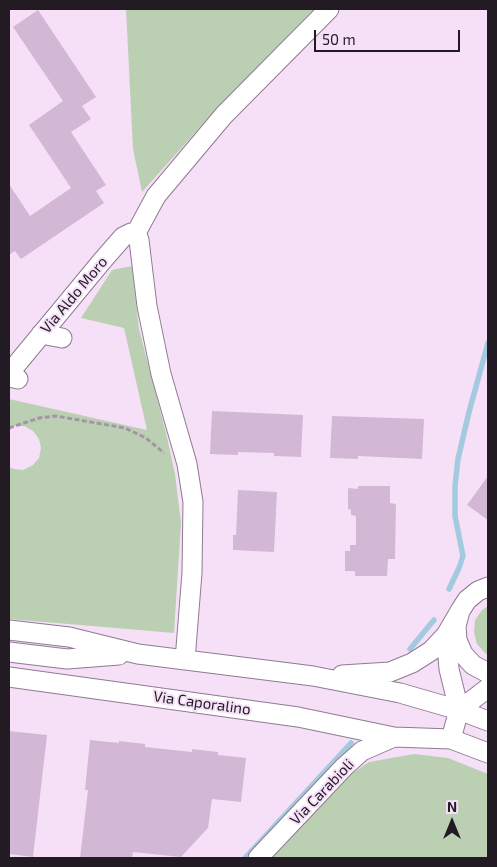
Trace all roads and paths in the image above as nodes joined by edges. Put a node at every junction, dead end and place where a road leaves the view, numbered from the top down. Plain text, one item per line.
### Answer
1 (329, 9) edge
2 (136, 233) junction
3 (41, 334) junction
4 (62, 338) dead end
5 (12, 369) edge
6 (9, 428) edge
7 (187, 464) junction
8 (485, 586) edge
9 (460, 611) junction
10 (9, 630) edge
11 (446, 635) junction
12 (9, 652) edge
13 (138, 654) junction
14 (185, 660) junction
15 (488, 673) edge
16 (313, 676) junction
17 (9, 677) edge
18 (488, 688) edge
19 (458, 710) junction
20 (488, 721) edge
21 (394, 737) junction
22 (452, 739) junction
23 (488, 753) edge
24 (258, 858) edge

1 - 2 street
2 - 3 street, Via Aldo Moro
2 - 7 street
3 - 4 street
3 - 5 street, Via Aldo Moro
6 - 7 path
7 - 14 street
8 - 9 street
9 - 11 street
9 - 15 street
10 - 13 street
11 - 16 street
11 - 19 street
12 - 13 street
13 - 14 street
14 - 16 street
16 - 19 street
17 - 21 street, Via Caporalino
18 - 19 street
19 - 20 street
19 - 22 street
21 - 22 street, Via Caporalino
21 - 24 street, Via Carabioli
22 - 23 street, Via Caporalino

